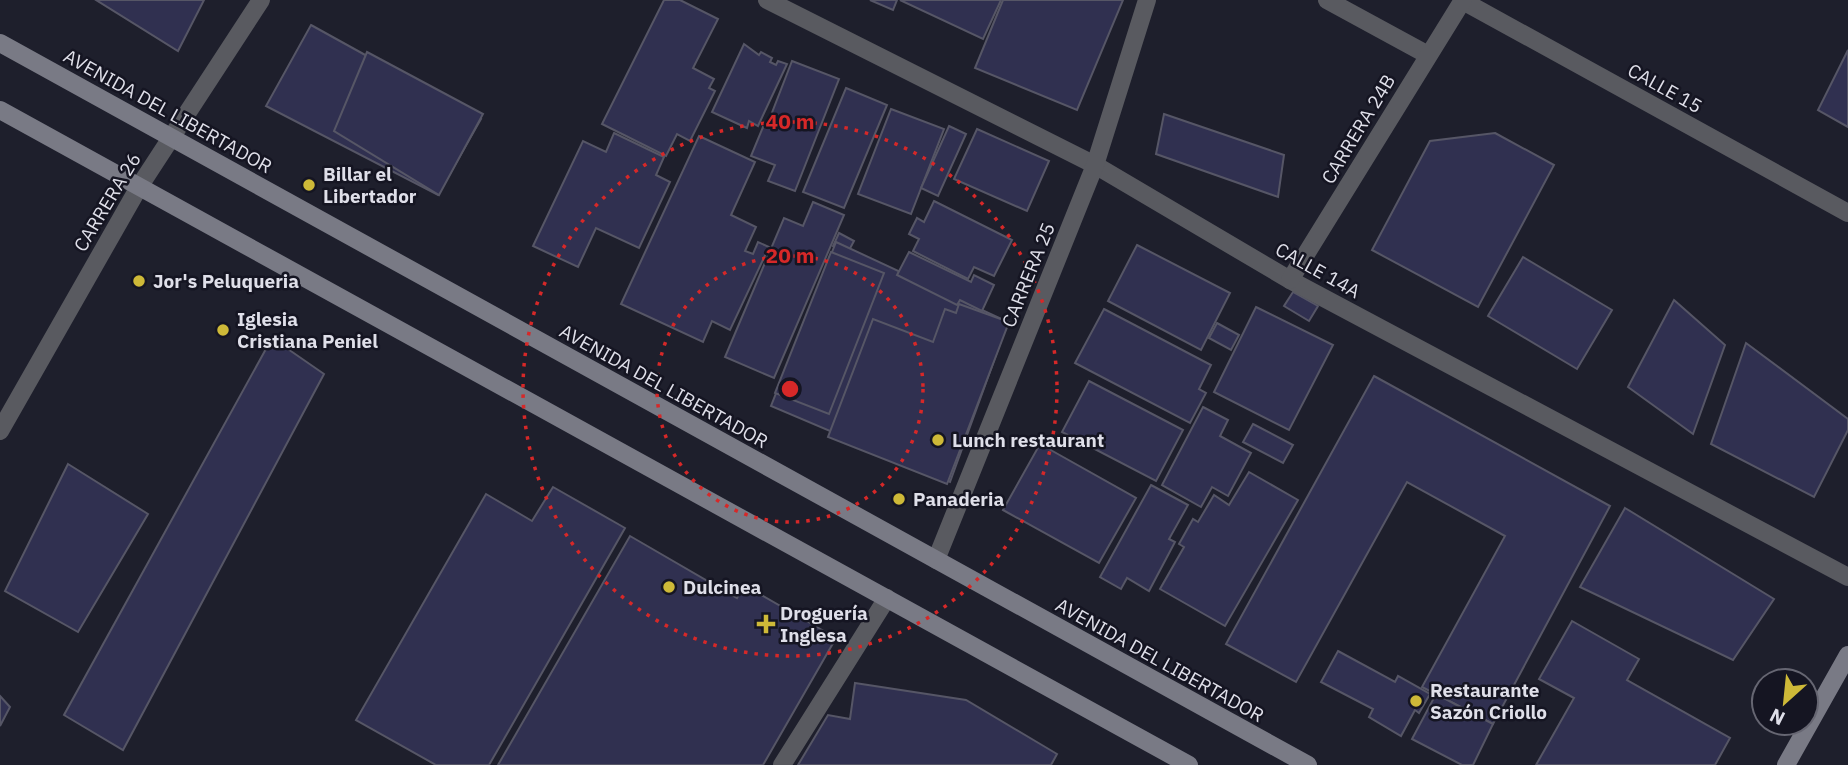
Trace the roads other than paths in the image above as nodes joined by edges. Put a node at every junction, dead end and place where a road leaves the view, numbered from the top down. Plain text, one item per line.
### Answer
1 (261, 0) edge
2 (767, 0) edge
3 (1147, 0) edge
4 (1327, 0) edge
5 (1463, 0) edge
6 (0, 43) edge
7 (1428, 55) junction
8 (0, 110) edge
9 (172, 136) junction
10 (1095, 165) junction
11 (139, 187) junction
12 (1848, 213) edge
13 (1290, 280) junction
14 (0, 431) edge
15 (936, 561) junction
16 (1848, 577) edge
17 (887, 598) junction
18 (1848, 655) edge
19 (782, 765) edge
20 (1189, 765) edge
21 (1308, 765) edge
22 (1786, 765) edge

1 - 9 street, CARRERA 26
2 - 10 street, CALLE 14A
3 - 10 street, CARRERA 25
4 - 7 street
5 - 7 street, CARRERA 24B
5 - 12 street, CALLE 15
6 - 9 main road, AVENIDA DEL LIBERTADOR
7 - 13 street, CARRERA 24B
8 - 11 main road
9 - 11 street, CARRERA 26
9 - 15 main road, AVENIDA DEL LIBERTADOR
10 - 13 street, CALLE 14A
10 - 15 street, CARRERA 25
11 - 14 street, CARRERA 26
11 - 17 main road
13 - 16 street, CALLE 14A
15 - 21 main road, AVENIDA DEL LIBERTADOR
17 - 19 street
17 - 20 main road
18 - 22 main road

